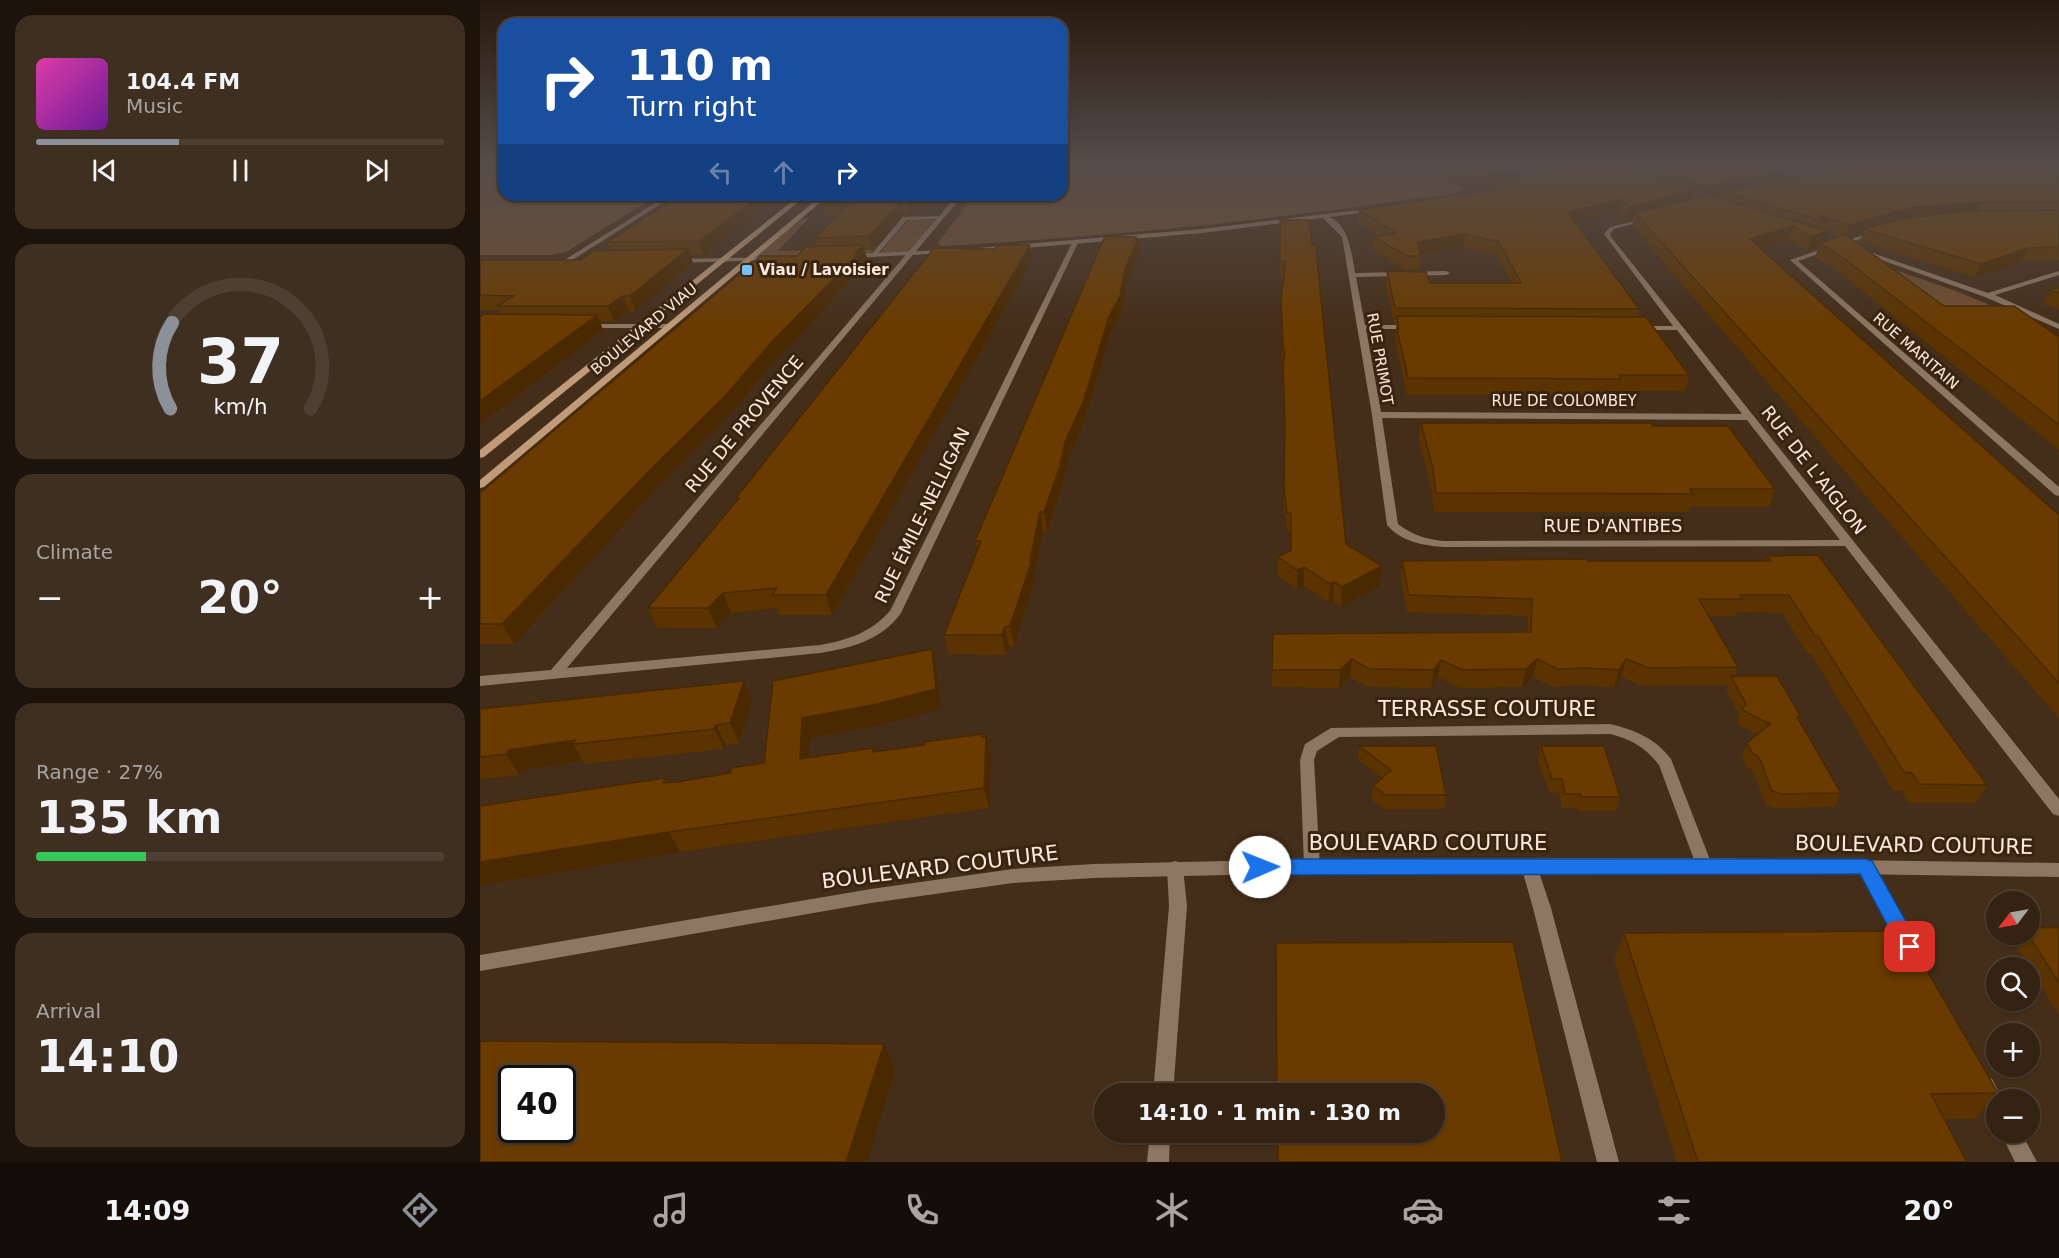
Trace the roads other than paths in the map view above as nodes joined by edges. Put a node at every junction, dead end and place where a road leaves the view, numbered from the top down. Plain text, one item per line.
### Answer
1 (633, 219) edge
2 (774, 219) edge
3 (797, 219) edge
4 (904, 219) edge
5 (939, 219) edge
6 (1304, 219) edge
7 (1328, 219) edge
8 (1647, 219) edge
9 (1884, 230) edge
10 (1827, 241) edge
11 (1075, 243) junction
12 (1838, 245) junction
13 (954, 251) edge
14 (964, 251) edge
15 (910, 254) junction
16 (873, 256) junction
17 (848, 257) edge
18 (780, 259) edge
19 (749, 260) junction
20 (556, 261) edge
21 (567, 261) junction
22 (578, 261) edge
23 (667, 261) edge
24 (723, 261) junction
25 (1446, 273) dead end
26 (2059, 273) edge
27 (1352, 275) junction
28 (1988, 296) junction
29 (573, 326) edge
30 (640, 326) junction
31 (669, 326) junction
32 (1360, 327) junction
33 (1419, 327) edge
34 (2059, 327) edge
35 (1633, 328) edge
36 (1681, 328) junction
37 (1377, 415) junction
38 (1751, 417) junction
39 (480, 455) edge
40 (480, 485) edge
41 (2059, 493) edge
42 (1391, 514) joint
43 (1851, 543) junction
44 (554, 675) junction
45 (480, 681) edge
46 (2059, 810) edge
47 (1704, 865) junction
48 (1312, 866) junction
49 (1529, 866) junction
50 (1865, 866) junction
51 (1175, 868) junction
52 (2059, 870) edge
53 (1917, 960) edge
54 (480, 963) edge
55 (1980, 1075) edge
56 (1164, 1083) edge
57 (1987, 1089) edge
58 (1159, 1143) edge
59 (2016, 1143) edge
60 (1158, 1162) edge
61 (1608, 1162) edge
62 (2026, 1162) edge

1 - 21 street
2 - 24 main road, BOULEVARD VIAU
3 - 19 main road, BOULEVARD VIAU
4 - 16 street
5 - 15 street, RUE DE PROVENCE
6 - 11 street
7 - 27 street, RUE PRIMOT
8 - 36 street, RUE DE L'AIGLON
9 - 12 street
10 - 12 street
11 - 14 street
11 - 44 street, RUE ÉMILE-NELLIGAN
12 - 28 street
12 - 41 street, RUE MARITAIN
13 - 15 street
15 - 16 street
15 - 44 street, RUE DE PROVENCE
16 - 17 street
18 - 19 street
19 - 24 street
19 - 31 main road, BOULEVARD VIAU
20 - 21 street
21 - 22 street
23 - 24 street
24 - 30 main road, BOULEVARD VIAU
25 - 27 street
26 - 28 street
27 - 32 street, RUE PRIMOT
28 - 34 street
29 - 30 street
30 - 31 street
30 - 39 main road, BOULEVARD VIAU
31 - 40 main road, BOULEVARD VIAU
32 - 33 street
32 - 37 street, RUE PRIMOT
35 - 36 street
36 - 38 street, RUE DE L'AIGLON
37 - 38 street, RUE DE COLOMBEY
37 - 42 street, RUE PRIMOT
38 - 43 street, RUE DE L'AIGLON
42 - 43 street, RUE D'ANTIBES
43 - 46 street, RUE DE L'AIGLON
44 - 45 street, RUE ÉMILE-NELLIGAN
47 - 48 street, TERRASSE COUTURE
47 - 49 street, BOULEVARD COUTURE
47 - 50 street, BOULEVARD COUTURE
48 - 49 street, BOULEVARD COUTURE
48 - 51 street, BOULEVARD COUTURE
49 - 61 street
50 - 52 street, BOULEVARD COUTURE
50 - 53 street
51 - 54 street, BOULEVARD COUTURE
51 - 56 street
55 - 57 street
58 - 60 street
59 - 62 street

